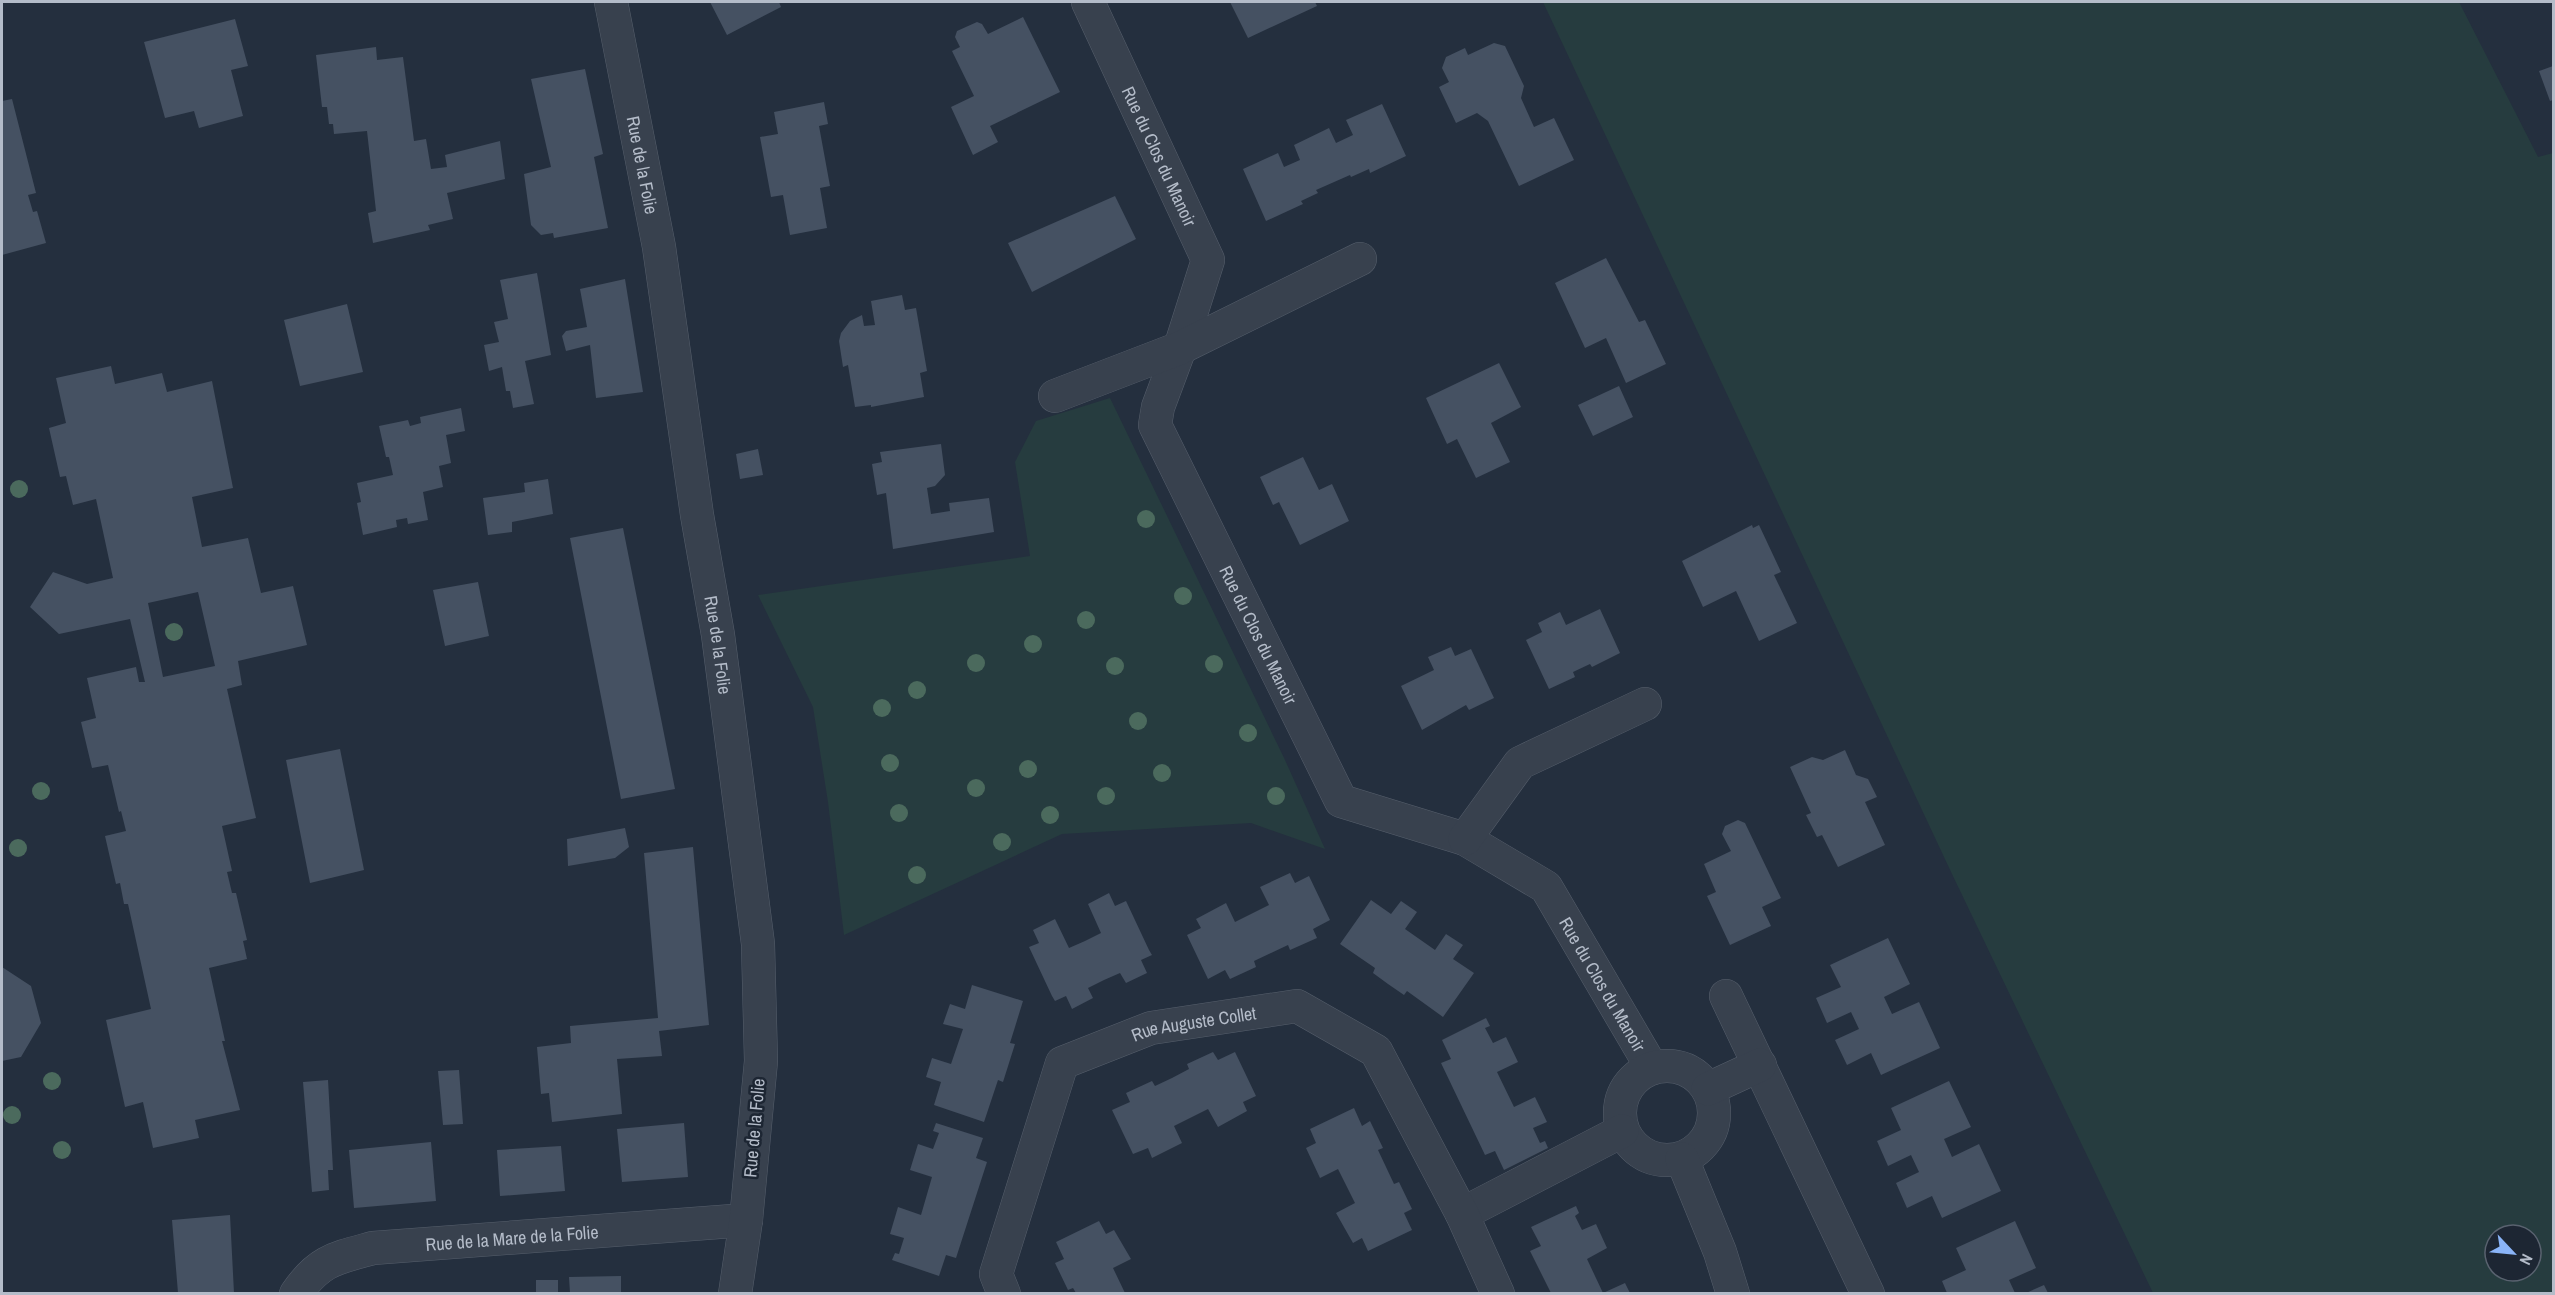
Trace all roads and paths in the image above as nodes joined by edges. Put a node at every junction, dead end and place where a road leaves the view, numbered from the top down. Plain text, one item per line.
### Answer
1 (611, 2) edge
2 (1088, 2) edge
3 (1360, 259) dead end
4 (1180, 348) junction
5 (1055, 396) dead end
6 (1645, 704) dead end
7 (1465, 839) junction
8 (1726, 996) dead end
9 (1760, 1065) junction
10 (1652, 1068) junction
11 (1708, 1089) junction
12 (1623, 1131) junction
13 (1682, 1159) junction
14 (1462, 1214) junction
15 (746, 1220) junction
16 (296, 1293) edge
17 (735, 1293) edge
18 (1004, 1293) edge
19 (1498, 1293) edge
20 (1733, 1293) edge
21 (1868, 1293) edge

1 - 15 street, Rue de la Folie
2 - 4 street, Rue du Clos du Manoir
3 - 4 street
4 - 5 street
4 - 7 street, Rue du Clos du Manoir
6 - 7 street
7 - 10 street, Rue du Clos du Manoir
8 - 9 street
9 - 11 street
9 - 21 street
10 - 11 street, Rue du Clos du Manoir
10 - 12 street, Rue du Clos du Manoir
11 - 13 street
12 - 13 street
12 - 14 street
13 - 20 street
14 - 18 street, Rue Auguste Collet
14 - 19 street, Rue Auguste Collet
15 - 16 street, Rue de la Mare de la Folie
15 - 17 street, Rue de la Folie

